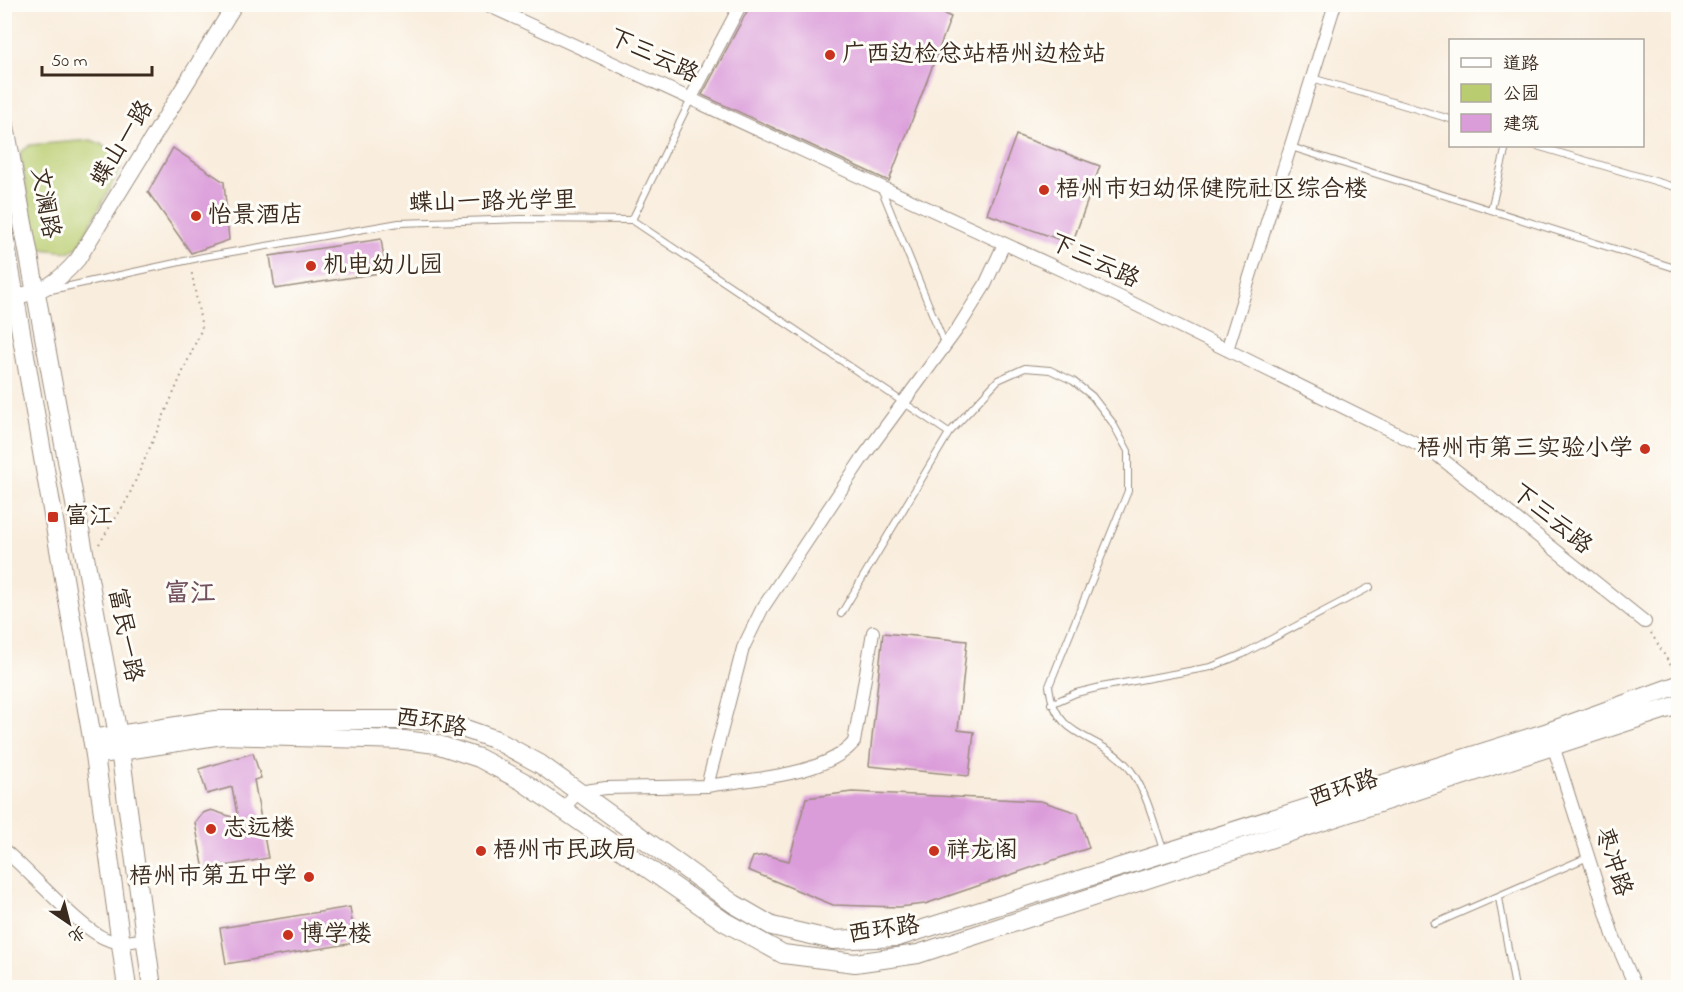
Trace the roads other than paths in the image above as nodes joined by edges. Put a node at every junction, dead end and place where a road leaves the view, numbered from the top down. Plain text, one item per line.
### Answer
1 (235, 4) edge
2 (485, 4) edge
3 (741, 4) edge
4 (1335, 4) edge
5 (1312, 78) junction
6 (692, 98) junction
7 (1449, 119) edge
8 (4, 120) edge
9 (1290, 146) junction
10 (1506, 147) edge
11 (1541, 147) edge
12 (880, 186) junction
13 (1678, 188) edge
14 (1491, 210) junction
15 (632, 220) junction
16 (4, 235) edge
17 (1004, 244) junction
18 (1678, 269) edge
19 (36, 293) junction
20 (15, 296) junction
21 (945, 346) junction
22 (1227, 350) junction
23 (903, 402) junction
24 (949, 433) junction
25 (1370, 587) dead end
26 (841, 614) dead end
27 (1645, 622) road end
28 (873, 632) dead end
29 (1676, 677) edge
30 (1051, 704) junction
31 (1678, 705) edge
32 (1551, 740) junction
33 (119, 743) junction
34 (93, 747) junction
35 (707, 786) junction
36 (578, 792) junction
37 (564, 808) junction
38 (4, 850) edge
39 (1164, 853) junction
40 (1588, 856) junction
41 (1499, 898) junction
42 (1434, 924) dead end
43 (146, 939) junction
44 (122, 943) junction
45 (127, 987) edge
46 (152, 987) edge
47 (1515, 987) edge
48 (1636, 987) edge

1 - 19 street, 蝶山一路
2 - 6 street, 下三云路
3 - 6 street
4 - 5 street
5 - 7 lane
5 - 9 street
6 - 12 street, 下三云路
6 - 15 lane
8 - 19 main road, 文澜路
9 - 14 lane
9 - 22 street
10 - 14 lane
11 - 13 lane
12 - 17 street, 下三云路
12 - 21 lane
14 - 18 lane
15 - 19 lane, 蝶山一路光学里
15 - 23 lane
16 - 20 main road, 文澜路
17 - 21 street
17 - 22 street, 下三云路
19 - 20 street
19 - 33 main road, 富民一路
20 - 34 main road, 文澜路
21 - 23 street
22 - 27 street, 下三云路
23 - 24 lane
23 - 35 street
24 - 26 lane
24 - 30 lane
25 - 30 lane
28 - 35 street
29 - 32 main road
30 - 39 lane
31 - 32 main road, 西环路
32 - 37 main road, 西环路
32 - 39 main road, 西环路
32 - 40 street, 枣冲路
33 - 34 main road
33 - 36 main road, 西环路
33 - 37 main road, 西环路
33 - 43 main road, 富民一路
34 - 44 main road
35 - 36 street
36 - 37 street
36 - 39 main road, 西环路
38 - 44 street
40 - 41 lane
40 - 48 street, 枣冲路
41 - 42 lane
41 - 47 lane
43 - 44 street
43 - 46 main road, 富民一路
44 - 45 main road

